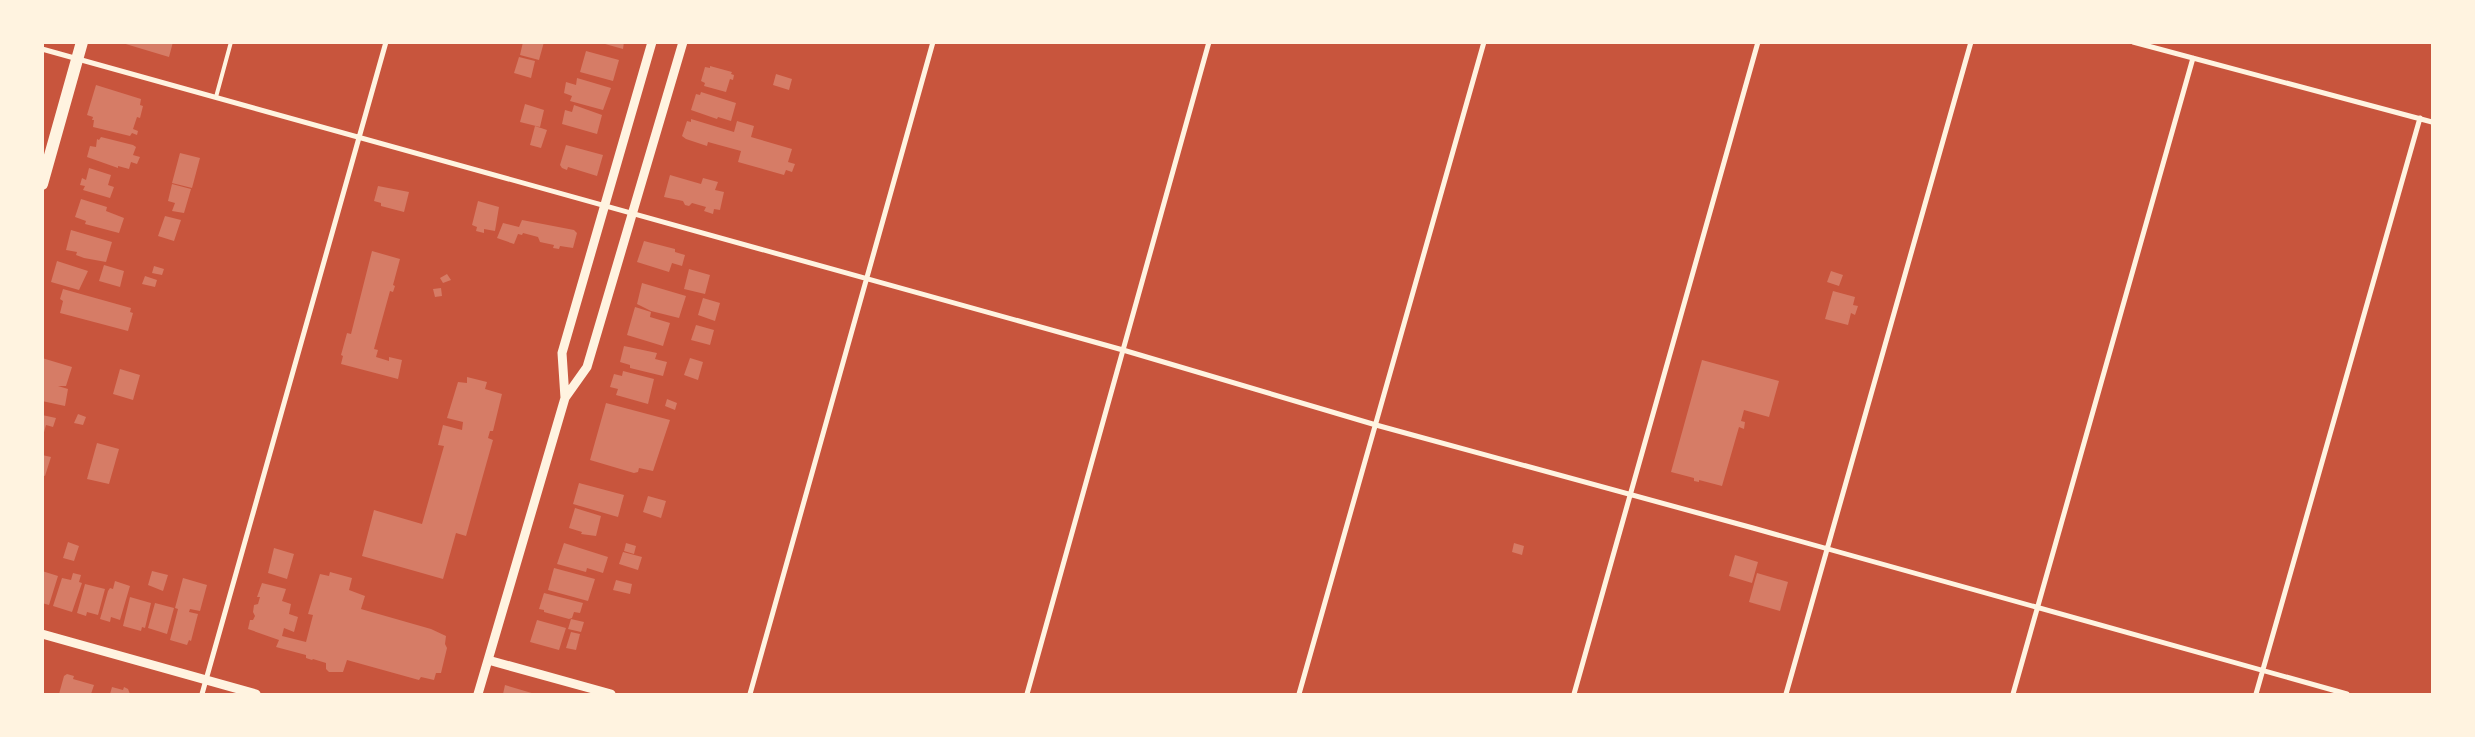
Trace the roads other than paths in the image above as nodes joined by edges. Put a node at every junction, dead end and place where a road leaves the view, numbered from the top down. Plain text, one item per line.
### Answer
1 (82, 42) edge
2 (231, 42) edge
3 (386, 42) edge
4 (652, 42) edge
5 (683, 42) edge
6 (933, 42) edge
7 (1209, 42) edge
8 (1484, 42) edge
9 (1758, 42) edge
10 (1971, 42) edge
11 (2133, 42) edge
12 (42, 49) edge
13 (2193, 58) junction
14 (78, 59) junction
15 (216, 97) junction
16 (2420, 118) junction
17 (2432, 122) edge
18 (359, 138) junction
19 (42, 184) edge
20 (605, 206) junction
21 (633, 214) junction
22 (866, 279) junction
23 (1123, 350) junction
24 (564, 398) junction
25 (1376, 425) junction
26 (1630, 494) junction
27 (1828, 549) junction
28 (2037, 608) junction
29 (42, 634) edge
30 (488, 660) junction
31 (2263, 670) junction
32 (206, 680) junction
33 (202, 694) edge
34 (256, 694) edge
35 (478, 694) edge
36 (611, 694) edge
37 (750, 694) edge
38 (1027, 694) edge
39 (1299, 694) edge
40 (1574, 694) edge
41 (1786, 694) edge
42 (2013, 694) edge
43 (2256, 694) edge
44 (2347, 694) edge

1 - 14 main road
2 - 15 lane
3 - 18 street
4 - 20 street
5 - 21 street
6 - 22 street
7 - 23 street
8 - 25 street
9 - 26 street
10 - 27 street
11 - 13 street
12 - 14 street
13 - 16 street
13 - 28 street
14 - 15 street
14 - 19 main road
15 - 18 street
16 - 17 street
16 - 31 street
18 - 20 street
18 - 32 street
20 - 21 street
20 - 24 street
21 - 22 street
21 - 24 street
22 - 23 street
22 - 37 street
23 - 25 street
23 - 38 street
24 - 30 street
25 - 26 street
25 - 39 street
26 - 27 street
26 - 40 street
27 - 28 street
27 - 41 street
28 - 31 street
28 - 42 street
29 - 32 street
30 - 35 street
30 - 36 street
31 - 43 street
31 - 44 street
32 - 33 street
32 - 34 street

